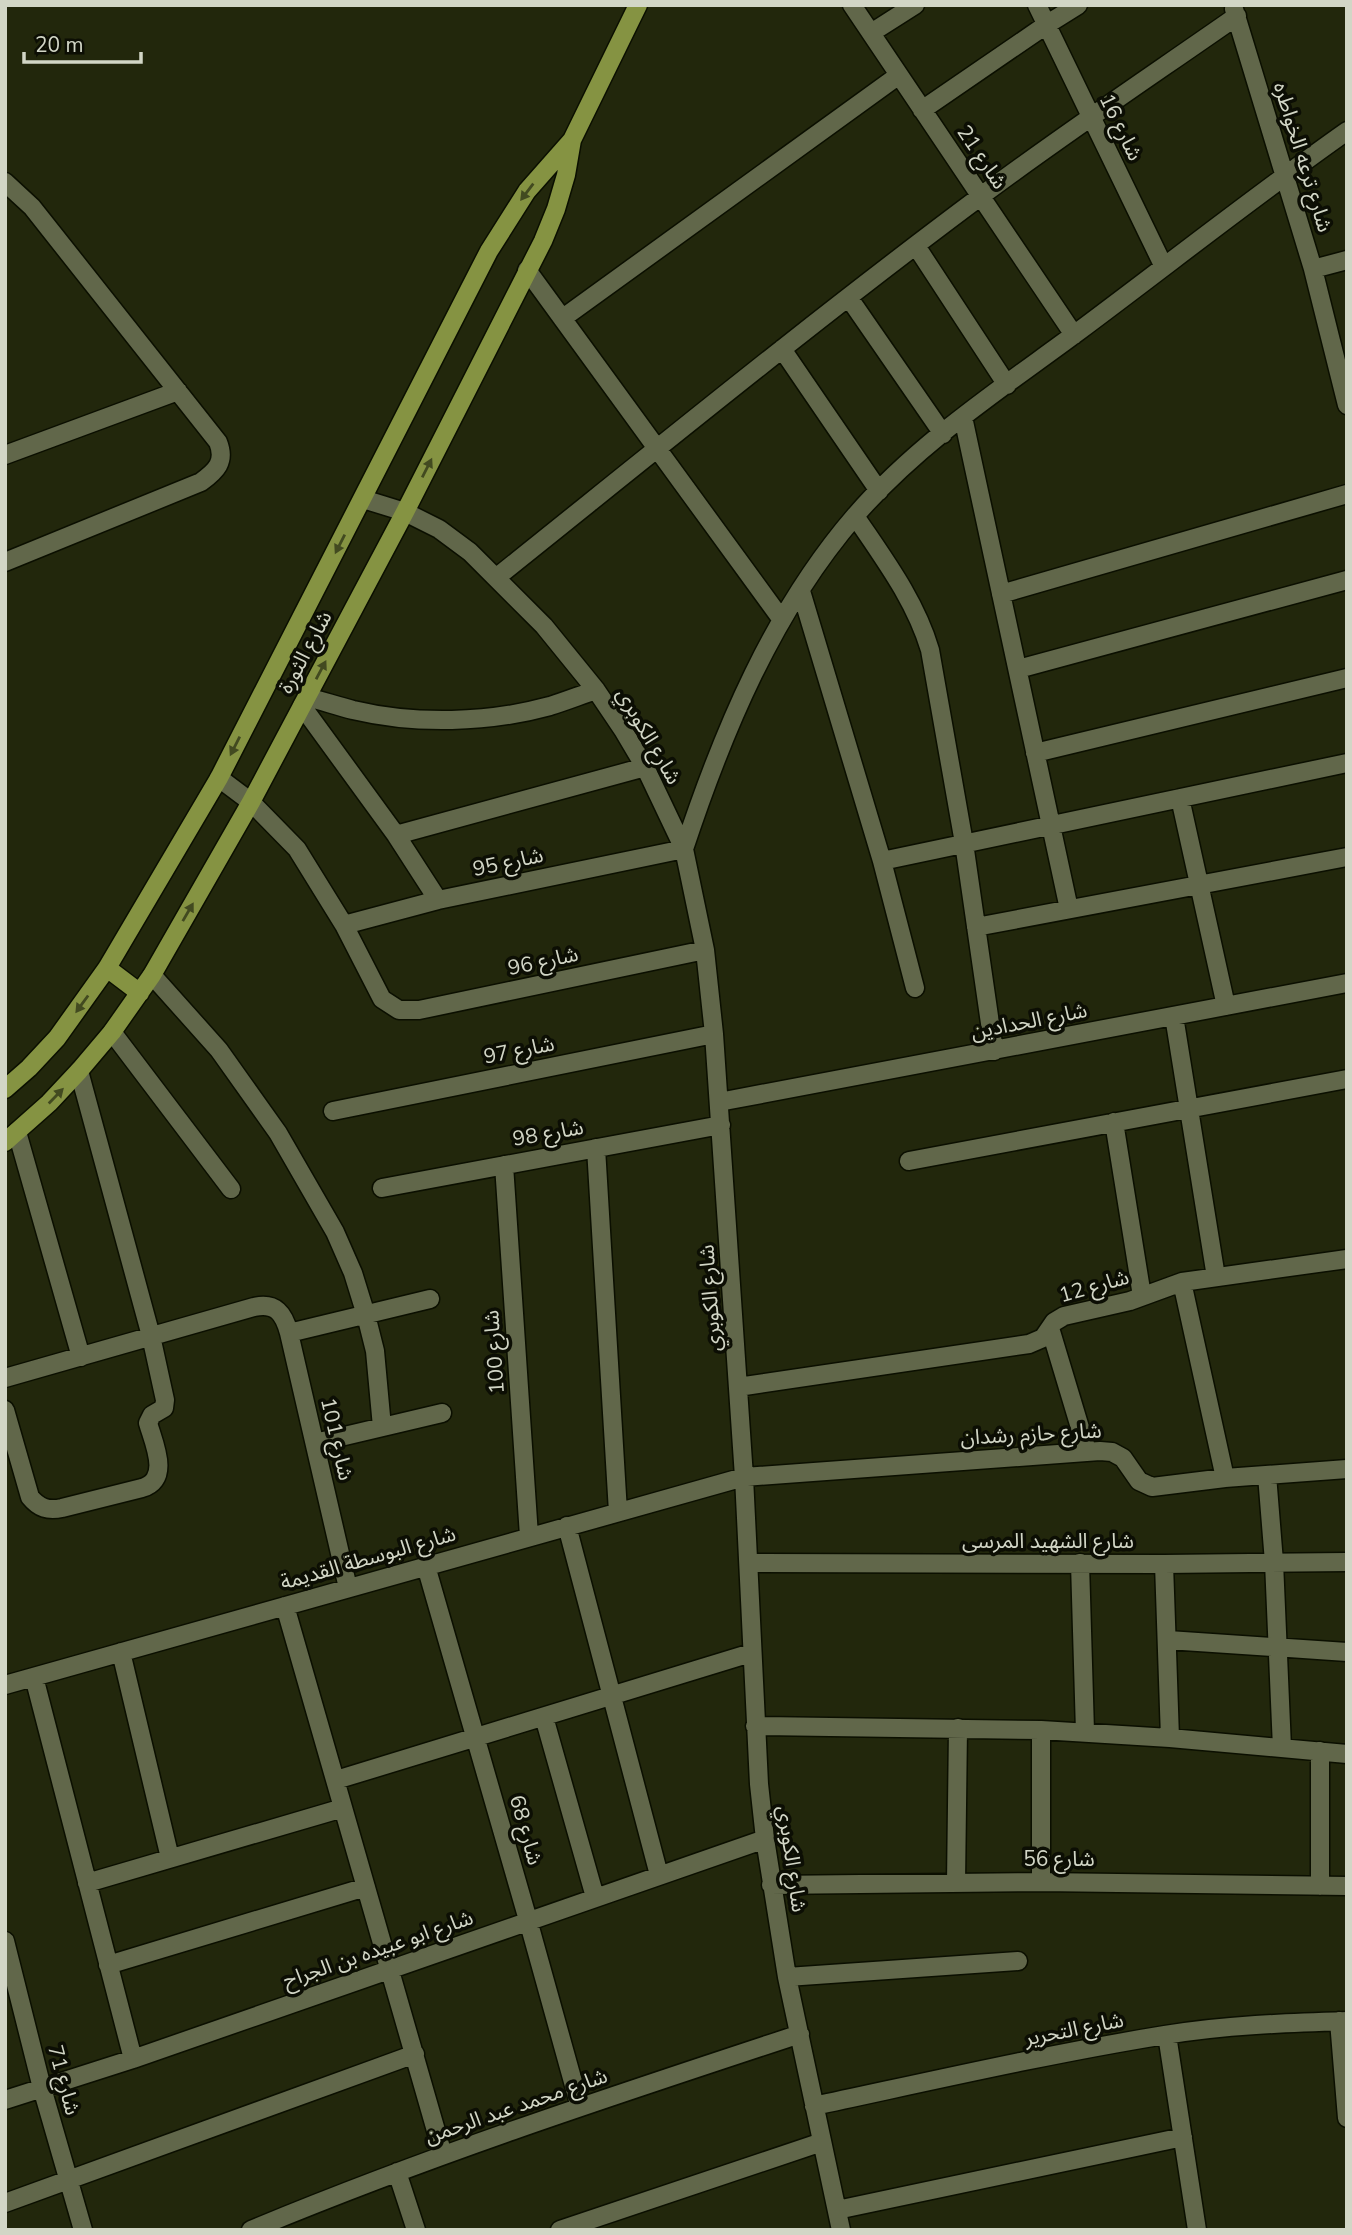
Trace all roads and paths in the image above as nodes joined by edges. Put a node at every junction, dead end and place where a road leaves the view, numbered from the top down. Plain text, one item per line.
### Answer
1 (638, 5) edge
2 (852, 5) edge
3 (915, 5) edge
4 (1037, 5) edge
5 (1078, 5) edge
6 (1235, 11) edge
7 (1046, 25) junction
8 (871, 33) junction
9 (899, 75) junction
10 (922, 110) junction
11 (1090, 117) junction
12 (1347, 131) edge
13 (572, 140) junction
14 (1284, 176) junction
15 (5, 182) edge
16 (981, 196) junction
17 (916, 246) junction
18 (1347, 260) edge
19 (1164, 267) junction
20 (1313, 269) junction
21 (527, 271) junction
22 (849, 298) junction
23 (564, 318) junction
24 (1074, 335) junction
25 (782, 349) junction
26 (1342, 367) edge
27 (1007, 384) junction
28 (178, 391) junction
29 (1347, 405) edge
30 (963, 417) junction
31 (943, 433) junction
32 (658, 449) junction
33 (5, 455) edge
34 (879, 491) junction
35 (1347, 494) edge
36 (363, 499) junction
37 (405, 512) junction
38 (855, 516) junction
39 (5, 562) edge
40 (498, 578) junction
41 (1347, 580) edge
42 (801, 591) junction
43 (1001, 594) junction
44 (782, 621) junction
45 (1018, 669) junction
46 (1347, 678) edge
47 (596, 690) junction
48 (305, 701) junction
49 (1035, 752) junction
50 (1347, 763) edge
51 (645, 767) junction
52 (219, 778) junction
53 (1180, 798) junction
54 (251, 802) junction
55 (1051, 825) junction
56 (396, 835) junction
57 (964, 843) junction
58 (684, 849) junction
59 (1347, 857) edge
60 (882, 861) junction
61 (1199, 885) junction
62 (438, 900) junction
63 (1069, 909) junction
64 (344, 926) junction
65 (976, 927) junction
66 (705, 950) junction
67 (107, 968) junction
68 (152, 975) junction
69 (1347, 983) edge
70 (915, 988) dead end
71 (140, 993) junction
72 (1226, 1006) junction
73 (1174, 1016) junction
74 (112, 1031) junction
75 (714, 1034) junction
76 (994, 1051) junction
77 (79, 1071) junction
78 (1347, 1079) edge
79 (5, 1089) edge
80 (719, 1102) junction
81 (1189, 1109) junction
82 (333, 1111) dead end
83 (1114, 1122) junction
84 (721, 1125) junction
85 (11, 1137) edge
86 (596, 1148) junction
87 (909, 1160) dead end
88 (504, 1164) junction
89 (382, 1188) dead end
90 (231, 1189) dead end
91 (1347, 1259) edge
92 (1216, 1277) junction
93 (1182, 1282) junction
94 (1142, 1296) junction
95 (430, 1299) dead end
96 (366, 1315) junction
97 (1050, 1328) junction
98 (289, 1333) junction
99 (151, 1336) junction
100 (81, 1357) junction
101 (5, 1378) edge
102 (738, 1387) junction
103 (442, 1413) dead end
104 (7, 1422) edge
105 (382, 1427) junction
106 (315, 1443) junction
107 (1087, 1451) junction
108 (1347, 1469) edge
109 (1267, 1475) junction
110 (744, 1477) junction
111 (1225, 1478) junction
112 (618, 1511) junction
113 (567, 1526) junction
114 (529, 1536) junction
115 (1274, 1562) junction
116 (1347, 1562) edge
117 (749, 1563) junction
118 (1080, 1563) junction
119 (1164, 1564) junction
120 (426, 1566) junction
121 (348, 1588) junction
122 (285, 1606) junction
123 (1168, 1640) junction
124 (1279, 1647) junction
125 (121, 1652) junction
126 (1347, 1652) edge
127 (751, 1653) junction
128 (34, 1677) junction
129 (5, 1685) edge
130 (611, 1696) junction
131 (544, 1717) junction
132 (755, 1726) junction
133 (958, 1728) junction
134 (1041, 1730) junction
135 (1085, 1732) junction
136 (475, 1738) junction
137 (1170, 1738) junction
138 (1282, 1748) junction
139 (1320, 1751) junction
140 (1347, 1754) edge
141 (336, 1780) junction
142 (344, 1808) junction
143 (765, 1839) junction
144 (170, 1858) junction
145 (659, 1875) junction
146 (956, 1882) junction
147 (1041, 1882) junction
148 (87, 1883) junction
149 (771, 1885) junction
150 (1320, 1885) junction
151 (1347, 1886) edge
152 (366, 1887) junction
153 (595, 1896) junction
154 (528, 1920) junction
155 (5, 1941) edge
156 (1018, 1961) dead end
157 (108, 1965) junction
158 (390, 1969) junction
159 (787, 1977) junction
160 (1343, 2021) edge
161 (800, 2034) junction
162 (1167, 2035) junction
163 (415, 2054) junction
164 (133, 2059) junction
165 (43, 2088) junction
166 (5, 2100) edge
167 (814, 2106) junction
168 (580, 2107) junction
169 (1347, 2118) edge
170 (1183, 2137) junction
171 (822, 2142) junction
172 (443, 2155) junction
173 (397, 2172) junction
174 (68, 2180) junction
175 (5, 2203) edge
176 (836, 2210) junction
177 (83, 2230) edge
178 (251, 2230) edge
179 (415, 2230) edge
180 (561, 2230) edge
181 (841, 2230) edge
182 (1197, 2230) edge

1 - 13 main road, شارع الثورة
2 - 8 street, شارع 21
3 - 8 street
4 - 7 street, شارع 16
5 - 7 street
6 - 11 street
6 - 14 street, شارع ترعه الخواطره
7 - 10 street
7 - 11 street, شارع 16
8 - 9 street, شارع 21
9 - 10 street, شارع 21
9 - 23 street
10 - 16 street, شارع 21
11 - 16 street
11 - 19 street, شارع 16
12 - 14 street
13 - 21 main road, شارع الثورة
13 -> 36 main road, شارع الثورة
14 - 19 street
14 - 20 street, شارع ترعه الخواطره
15 - 28 street
16 - 17 street
16 - 24 street, شارع 21
17 - 22 street
17 - 27 street
18 - 20 street
19 - 24 street
20 - 26 street, شارع ترعه الخواطره
21 - 23 street
37 -> 21 main road, شارع الثورة
22 - 25 street
22 - 31 street
23 - 32 street
24 - 27 street
25 - 32 street
25 - 34 street
26 - 29 street, شارع ترعه الخواطره
27 - 30 street
28 - 33 street
28 - 39 street
30 - 31 street
30 - 43 street
31 - 34 street
32 - 40 street
32 - 44 street
34 - 38 street
35 - 43 street
36 - 37 street, شارع الكوبري
36 -> 52 main road, شارع الثورة
37 - 40 street, شارع الكوبري
48 -> 37 main road, شارع الثورة
38 - 42 street
38 - 57 street
40 - 47 street, شارع الكوبري
41 - 45 street
42 - 44 street
42 - 60 street
43 - 45 street
44 - 58 street
45 - 49 street
46 - 49 street
47 - 48 street
47 - 51 street, شارع الكوبري
48 - 54 main road, شارع الثورة
48 - 56 street
49 - 55 street
50 - 53 street
51 - 56 street
51 - 58 street, شارع الكوبري
52 - 54 street
52 - 67 main road, شارع الثورة
53 - 55 street
53 - 61 street
54 - 64 street
68 -> 54 main road, شارع الثورة
55 - 57 street
55 - 63 street
56 - 62 street
57 - 60 street
57 - 65 street
58 - 62 street, شارع 95
58 - 66 street, شارع الكوبري
59 - 61 street
60 - 70 street
61 - 63 street
61 - 72 street
62 - 64 street, شارع 95
63 - 65 street
64 - 66 street, شارع 96
65 - 76 street
66 - 75 street, شارع الكوبري
67 - 71 main road
67 -> 79 main road, شارع الثورة
68 - 71 main road, شارع الثورة
68 - 96 street
69 - 72 street, شارع الحدادين
71 - 74 main road, شارع الثورة
72 - 73 street, شارع الحدادين
73 - 76 street, شارع الحدادين
73 - 81 street
74 - 77 main road, شارع الثورة
74 - 90 street
75 - 80 street, شارع الكوبري
75 - 82 street, شارع 97
76 - 80 street, شارع الحدادين
85 -> 77 main road, شارع الثورة
77 - 99 street
78 - 81 street
80 - 84 street, شارع الكوبري
81 - 83 street
81 - 92 street
83 - 87 street
83 - 94 street
84 - 86 street, شارع 98
84 - 102 street, شارع الكوبري
85 - 100 street
86 - 88 street, شارع 98
86 - 112 street
88 - 89 street, شارع 98
88 - 114 street, شارع 100
91 - 92 street, شارع 12
92 - 93 street, شارع 12
93 - 94 street, شارع 12
93 - 111 street
94 - 97 street, شارع 12
95 - 96 street
96 - 98 street
96 - 105 street
97 - 102 street, شارع 12
97 - 107 street
98 - 99 street, شارع 101
98 - 106 street, شارع 101
99 - 100 street
99 - 104 street
100 - 101 street
102 - 110 street, شارع الكوبري
103 - 105 street
105 - 106 street
106 - 121 street, شارع 101
107 - 110 street, شارع حازم رشدان
107 - 111 street, شارع حازم رشدان
108 - 109 street, شارع حازم رشدان
109 - 111 street, شارع حازم رشدان
109 - 115 street
110 - 112 street, شارع البوسطة القديمة
110 - 117 street, شارع الكوبري
112 - 113 street, شارع البوسطة القديمة
113 - 114 street, شارع البوسطة القديمة
113 - 130 street
114 - 120 street, شارع البوسطة القديمة
115 - 116 street, شارع الشهيد المرسى
115 - 119 street, شارع الشهيد المرسى
115 - 124 street
117 - 118 street, شارع الشهيد المرسى
117 - 127 street, شارع الكوبري
118 - 119 street, شارع الشهيد المرسى
118 - 135 street
119 - 123 street
120 - 121 street, شارع البوسطة القديمة
120 - 136 street, شارع 68
121 - 122 street, شارع البوسطة القديمة
122 - 125 street, شارع البوسطة القديمة
122 - 141 street
123 - 124 street
123 - 137 street
124 - 126 street
124 - 138 street
125 - 128 street, شارع البوسطة القديمة
125 - 144 street
127 - 130 street
127 - 132 street, شارع الكوبري
128 - 129 street, شارع البوسطة القديمة
128 - 148 street
130 - 131 street
130 - 145 street
131 - 136 street
131 - 153 street
132 - 133 street
132 - 143 street, شارع الكوبري
133 - 134 street
133 - 146 street
134 - 135 street
134 - 147 street
135 - 137 street
136 - 141 street
136 - 154 street, شارع 68
137 - 138 street
138 - 139 street
139 - 140 street
139 - 150 street
141 - 142 street
142 - 144 street
142 - 152 street
143 - 145 street, شارع ابو عبيده بن الجراح
143 - 149 street, شارع الكوبري
144 - 148 street
145 - 153 street, شارع ابو عبيده بن الجراح
146 - 147 street, شارع 56
146 - 149 street, شارع 56
147 - 150 street, شارع 56
148 - 157 street
149 - 159 street, شارع الكوبري
150 - 151 street, شارع 56
152 - 157 street
152 - 158 street
153 - 154 street, شارع ابو عبيده بن الجراح
154 - 158 street, شارع ابو عبيده بن الجراح
154 - 168 street, شارع 68
155 - 165 street, شارع 71
156 - 159 street
157 - 164 street
158 - 163 street
158 - 164 street, شارع ابو عبيده بن الجراح
159 - 161 street, شارع الكوبري
160 - 162 street, شارع التحرير
160 - 169 street
161 - 167 street, شارع الكوبري
161 - 168 street, شارع محمد عبد الرحمن
162 - 167 street, شارع التحرير
162 - 170 street
163 - 172 street
163 - 174 street
164 - 165 street, شارع ابو عبيده بن الجراح
165 - 166 street, شارع ابو عبيده بن الجراح
165 - 174 street, شارع 71
167 - 171 street, شارع الكوبري
168 - 172 street, شارع محمد عبد الرحمن
170 - 176 street
170 - 182 street
171 - 176 street, شارع الكوبري
171 - 180 street
172 - 173 street, شارع محمد عبد الرحمن
173 - 178 street, شارع محمد عبد الرحمن
173 - 179 street
174 - 175 street
174 - 177 street, شارع 71
176 - 181 street, شارع الكوبري

